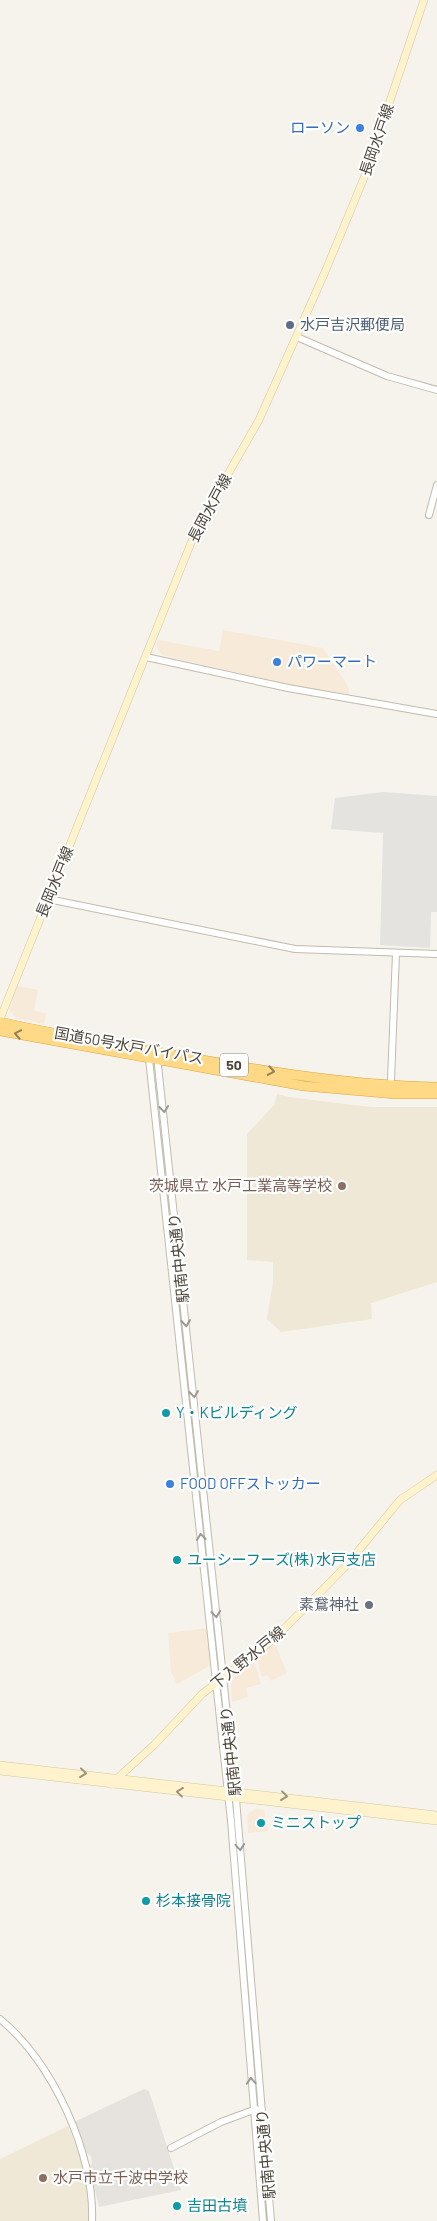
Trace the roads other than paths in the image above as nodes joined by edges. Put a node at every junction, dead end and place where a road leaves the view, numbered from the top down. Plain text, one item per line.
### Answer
1 (424, 0) edge
2 (297, 337) junction
3 (437, 390) edge
4 (437, 485) edge
5 (429, 515) dead end
6 (146, 658) junction
7 (437, 714) edge
8 (48, 899) junction
9 (396, 952) junction
10 (437, 954) edge
11 (0, 1020) edge
12 (0, 1031) edge
13 (154, 1051) junction
14 (154, 1060) junction
15 (315, 1078) junction
16 (390, 1080) junction
17 (437, 1081) edge
18 (318, 1087) junction
19 (437, 1087) edge
20 (437, 1094) edge
21 (437, 1100) edge
22 (437, 1475) edge
23 (224, 1678) junction
24 (216, 1684) junction
25 (0, 1764) edge
26 (0, 1771) edge
27 (120, 1777) junction
28 (111, 1784) junction
29 (227, 1790) junction
30 (235, 1791) junction
31 (228, 1798) junction
32 (236, 1799) junction
33 (437, 1814) edge
34 (437, 1821) edge
35 (0, 2019) edge
36 (262, 2106) junction
37 (254, 2110) junction
38 (172, 2148) dead end
39 (92, 2221) edge
40 (263, 2221) edge
41 (271, 2221) edge

1 - 2 main road, 長岡水戸線
2 - 3 street
2 - 6 main road, 長岡水戸線
4 - 5 street
6 - 7 street
6 - 8 main road, 長岡水戸線
8 - 9 street
8 - 11 main road, 長岡水戸線
9 - 10 street
9 - 16 street
11 - 13 highway, 国道50号水戸バイパス / 50
14 -> 12 highway, 国道50号水戸バイパス / 50
13 - 14 street, 駅南中央通り
13 -> 15 highway, 国道50号水戸バイパス / 50
14 - 18 highway, 国道50号水戸バイパス / 50
14 -> 23 street, 駅南中央通り
24 -> 14 street, 駅南中央通り
15 - 16 highway
15 - 19 highway, 国道50号水戸バイパス / 50
16 - 17 highway
18 - 20 highway, 国道50号水戸バイパス / 50
18 - 21 highway
22 - 23 main road, 下入野水戸線
23 - 24 main road, 下入野水戸線
23 - 30 street, 駅南中央通り
24 - 27 main road, 下入野水戸線
24 - 29 street, 駅南中央通り
25 -> 27 main road
26 - 28 main road
27 - 28 main road, 下入野水戸線
27 - 29 main road
31 -> 28 main road
29 - 30 main road
29 - 31 street, 駅南中央通り
30 - 32 street, 駅南中央通り
30 -> 33 main road
31 - 32 main road
37 -> 31 street, 駅南中央通り
32 - 34 main road
32 -> 36 street, 駅南中央通り
35 - 39 street
36 - 37 street
36 - 41 street, 駅南中央通り
37 - 38 street
37 - 40 street, 駅南中央通り

